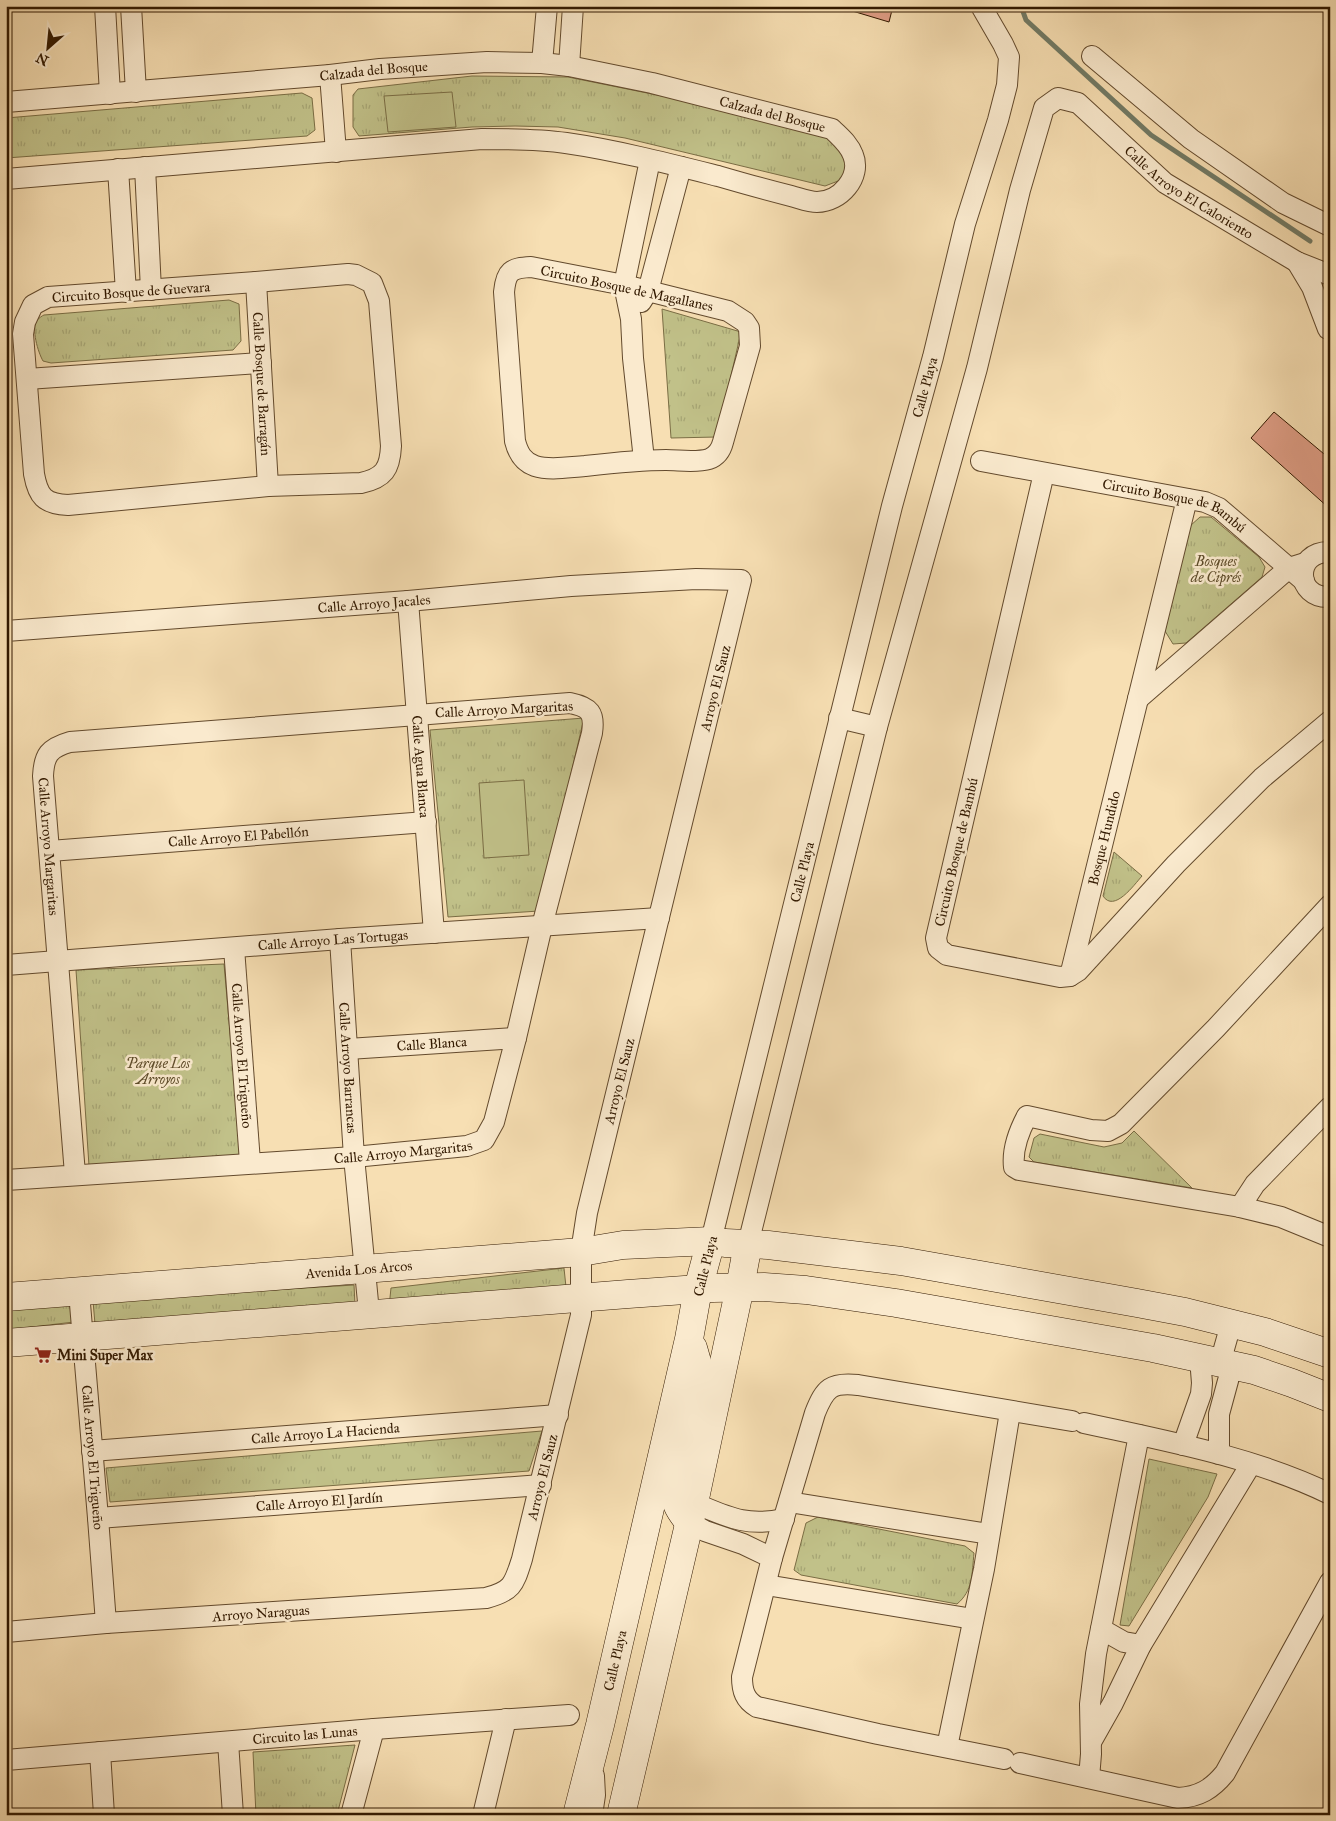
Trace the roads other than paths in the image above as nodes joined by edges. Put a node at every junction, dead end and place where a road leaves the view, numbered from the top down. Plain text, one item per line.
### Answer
1 (105, 6) edge
2 (132, 6) edge
3 (547, 6) edge
4 (573, 6) edge
5 (981, 6) edge
6 (1092, 56) dead end
7 (542, 63) junction
8 (569, 66) junction
9 (330, 75) junction
10 (136, 92) junction
11 (110, 94) junction
12 (6, 102) edge
13 (336, 152) junction
14 (650, 160) junction
15 (145, 167) junction
16 (681, 167) junction
17 (118, 169) junction
18 (6, 179) edge
19 (1330, 226) edge
20 (1296, 262) junction
21 (1330, 275) edge
22 (256, 282) junction
23 (624, 285) junction
24 (151, 290) junction
25 (648, 290) junction
26 (126, 292) junction
27 (631, 319) junction
28 (1329, 329) edge
29 (261, 363) junction
30 (27, 379) junction
31 (644, 460) junction
32 (981, 461) dead end
33 (1044, 473) junction
34 (268, 486) junction
35 (1187, 500) junction
36 (1330, 552) edge
37 (1299, 571) junction
38 (741, 580) joint
39 (1329, 597) edge
40 (408, 601) junction
41 (6, 631) edge
42 (1138, 699) junction
43 (417, 714) junction
44 (839, 718) junction
45 (1330, 721) edge
46 (877, 726) junction
47 (426, 822) junction
48 (50, 851) junction
49 (1330, 905) edge
50 (659, 918) junction
51 (542, 926) junction
52 (434, 933) junction
53 (340, 939) junction
54 (234, 948) junction
55 (58, 960) junction
56 (6, 965) edge
57 (1070, 976) junction
58 (516, 1038) junction
59 (348, 1049) junction
60 (1330, 1107) edge
61 (354, 1156) junction
62 (250, 1162) junction
63 (74, 1174) junction
64 (6, 1180) edge
65 (1240, 1207) junction
66 (1330, 1237) edge
67 (711, 1241) junction
68 (748, 1244) junction
69 (581, 1252) junction
70 (364, 1270) junction
71 (740, 1287) junction
72 (698, 1289) junction
73 (78, 1292) junction
74 (6, 1297) edge
75 (582, 1299) junction
76 (367, 1316) junction
77 (1231, 1324) junction
78 (82, 1337) junction
79 (689, 1339) junction
80 (6, 1343) edge
81 (1303, 1345) junction
82 (1330, 1354) edge
83 (1218, 1362) junction
84 (1289, 1382) junction
85 (1330, 1398) edge
86 (1010, 1412) junction
87 (558, 1415) junction
88 (1139, 1435) junction
89 (1183, 1445) junction
90 (92, 1451) junction
91 (1219, 1454) junction
92 (1251, 1464) junction
93 (540, 1484) junction
94 (1330, 1494) edge
95 (786, 1510) junction
96 (692, 1513) junction
97 (98, 1518) junction
98 (989, 1534) junction
99 (772, 1558) junction
100 (1330, 1582) edge
101 (512, 1585) joint
102 (766, 1585) junction
103 (973, 1619) junction
104 (106, 1623) junction
105 (1101, 1629) junction
106 (6, 1632) edge
107 (1142, 1645) junction
108 (569, 1715) dead end
109 (506, 1719) junction
110 (374, 1729) junction
111 (228, 1742) junction
112 (1091, 1742) junction
113 (947, 1747) junction
114 (100, 1752) junction
115 (6, 1760) edge
116 (591, 1762) junction
117 (1089, 1778) junction
118 (104, 1815) edge
119 (233, 1815) edge
120 (351, 1815) edge
121 (482, 1815) edge
122 (578, 1815) edge
123 (592, 1815) edge
124 (621, 1815) edge

1 - 11 street
2 - 10 street
3 - 7 street
4 - 8 street
5 - 44 street, Calle Playa
6 - 19 street
7 - 8 street, Calzada del Bosque
7 - 9 street, Calzada del Bosque
8 - 16 street, Calzada del Bosque
9 - 10 street, Calzada del Bosque
9 - 13 street
10 - 11 street, Calzada del Bosque
11 - 12 street, Calzada del Bosque
13 - 14 street, Calzada del Bosque
13 - 15 street, Calzada del Bosque
14 - 16 street, Calzada del Bosque
14 - 23 street
15 - 17 street, Calzada del Bosque
15 - 24 street
16 - 25 street
17 - 18 street, Calzada del Bosque
17 - 26 street
20 - 21 street, Calle Arroyo El Caloriento
20 - 28 street
20 - 46 street, Calle Arroyo El Caloriento
22 - 24 street, Circuito Bosque de Guevara
22 - 29 street, Calle Bosque de Barragán
22 - 34 street, Circuito Bosque de Guevara
23 - 25 street, Circuito Bosque de Magallanes
23 - 27 street
23 - 31 street, Circuito Bosque de Magallanes
24 - 26 street, Circuito Bosque de Guevara
25 - 27 street
25 - 31 street, Circuito Bosque de Magallanes
26 - 30 street, Circuito Bosque de Guevara
27 - 31 street
29 - 30 street
29 - 34 street, Calle Bosque de Barragán
30 - 34 street, Circuito Bosque de Guevara
32 - 33 street, Circuito Bosque de Bambú
33 - 35 street, Circuito Bosque de Bambú
33 - 57 street, Circuito Bosque de Bambú
35 - 37 street, Circuito Bosque de Bambú
35 - 42 street, Bosque Hundido
36 - 37 street
37 - 39 street, Circuito Bosque de Bambú
37 - 42 street
38 - 40 street, Calle Arroyo Jacales
38 - 50 street, Arroyo El Sauz
40 - 41 street, Calle Arroyo Jacales
40 - 43 street, Calle Agua Blanca
42 - 57 street, Bosque Hundido
43 - 47 street, Calle Agua Blanca
43 - 48 street, Calle Arroyo Margaritas
43 - 51 street, Calle Arroyo Margaritas
44 - 46 street
44 - 67 street, Calle Playa
45 - 57 street
46 - 68 street
47 - 48 street, Calle Arroyo El Pabellón
47 - 52 street, Calle Agua Blanca
48 - 55 street, Calle Arroyo Margaritas
49 - 65 street
50 - 51 street, Calle Arroyo Las Tortugas
50 - 69 street, Arroyo El Sauz
51 - 52 street, Calle Arroyo Las Tortugas
51 - 58 street, Calle Arroyo Margaritas
52 - 53 street, Calle Arroyo Las Tortugas
53 - 54 street, Calle Arroyo Las Tortugas
53 - 59 street, Calle Arroyo Barrancas
54 - 55 street, Calle Arroyo Las Tortugas
54 - 62 street, Calle Arroyo El Trigueño
55 - 56 street, Calle Arroyo Las Tortugas
55 - 63 street, Calle Arroyo Margaritas
58 - 59 street, Calle Blanca
58 - 61 street, Calle Arroyo Margaritas
59 - 61 street, Calle Arroyo Barrancas
60 - 65 street
61 - 62 street, Calle Arroyo Margaritas
61 - 70 street, Calle Arroyo Barrancas
62 - 63 street, Calle Arroyo Margaritas
63 - 64 street, Calle Arroyo Margaritas
65 - 66 street
67 - 68 street, Avenida Los Arcos
67 - 69 street, Avenida Los Arcos
67 - 72 street, Calle Playa
68 - 71 street
68 - 77 street, Avenida Los Arcos
69 - 70 street, Avenida Los Arcos
69 - 75 street, Arroyo El Sauz
70 - 73 street, Avenida Los Arcos
70 - 76 street, Calle Arroyo Barrancas
71 - 72 street
71 - 83 street
71 - 96 street
72 - 75 street
72 - 79 street, Calle Playa
73 - 74 street, Avenida Los Arcos
73 - 78 street, Calle Arroyo El Trigueño
75 - 76 street
75 - 87 street, Arroyo El Sauz
76 - 78 street
77 - 81 street, Avenida Los Arcos
77 - 83 street
78 - 80 street
78 - 90 street, Calle Arroyo El Trigueño
79 - 96 street
79 - 116 street, Calle Playa
81 - 82 street, Avenida Los Arcos
81 - 84 street
83 - 84 street
83 - 89 street
83 - 91 street
84 - 85 street
86 - 88 street
86 - 95 street
86 - 98 street
87 - 90 street, Calle Arroyo La Hacienda
87 - 93 street, Arroyo El Sauz
88 - 89 street
88 - 105 street
89 - 91 street
90 - 97 street, Calle Arroyo El Trigueño
91 - 92 street
92 - 94 street
92 - 107 street
93 - 97 street, Calle Arroyo El Jardín
93 - 101 street, Arroyo El Sauz
95 - 96 street
95 - 98 street
95 - 99 street
96 - 99 street
96 - 124 street
97 - 104 street, Calle Arroyo El Trigueño
98 - 103 street
99 - 102 street
100 - 117 street
101 - 104 street, Arroyo Naraguas
102 - 103 street
102 - 113 street
103 - 113 street
104 - 106 street, Arroyo Naraguas
105 - 107 street
105 - 112 street
107 - 112 street
108 - 109 street, Circuito las Lunas
109 - 110 street, Circuito las Lunas
109 - 121 street
110 - 111 street, Circuito las Lunas
110 - 120 street
111 - 114 street, Circuito las Lunas
111 - 119 street
112 - 117 street
113 - 117 street
114 - 115 street, Circuito las Lunas
114 - 118 street
116 - 122 street, Calle Playa
116 - 123 street

